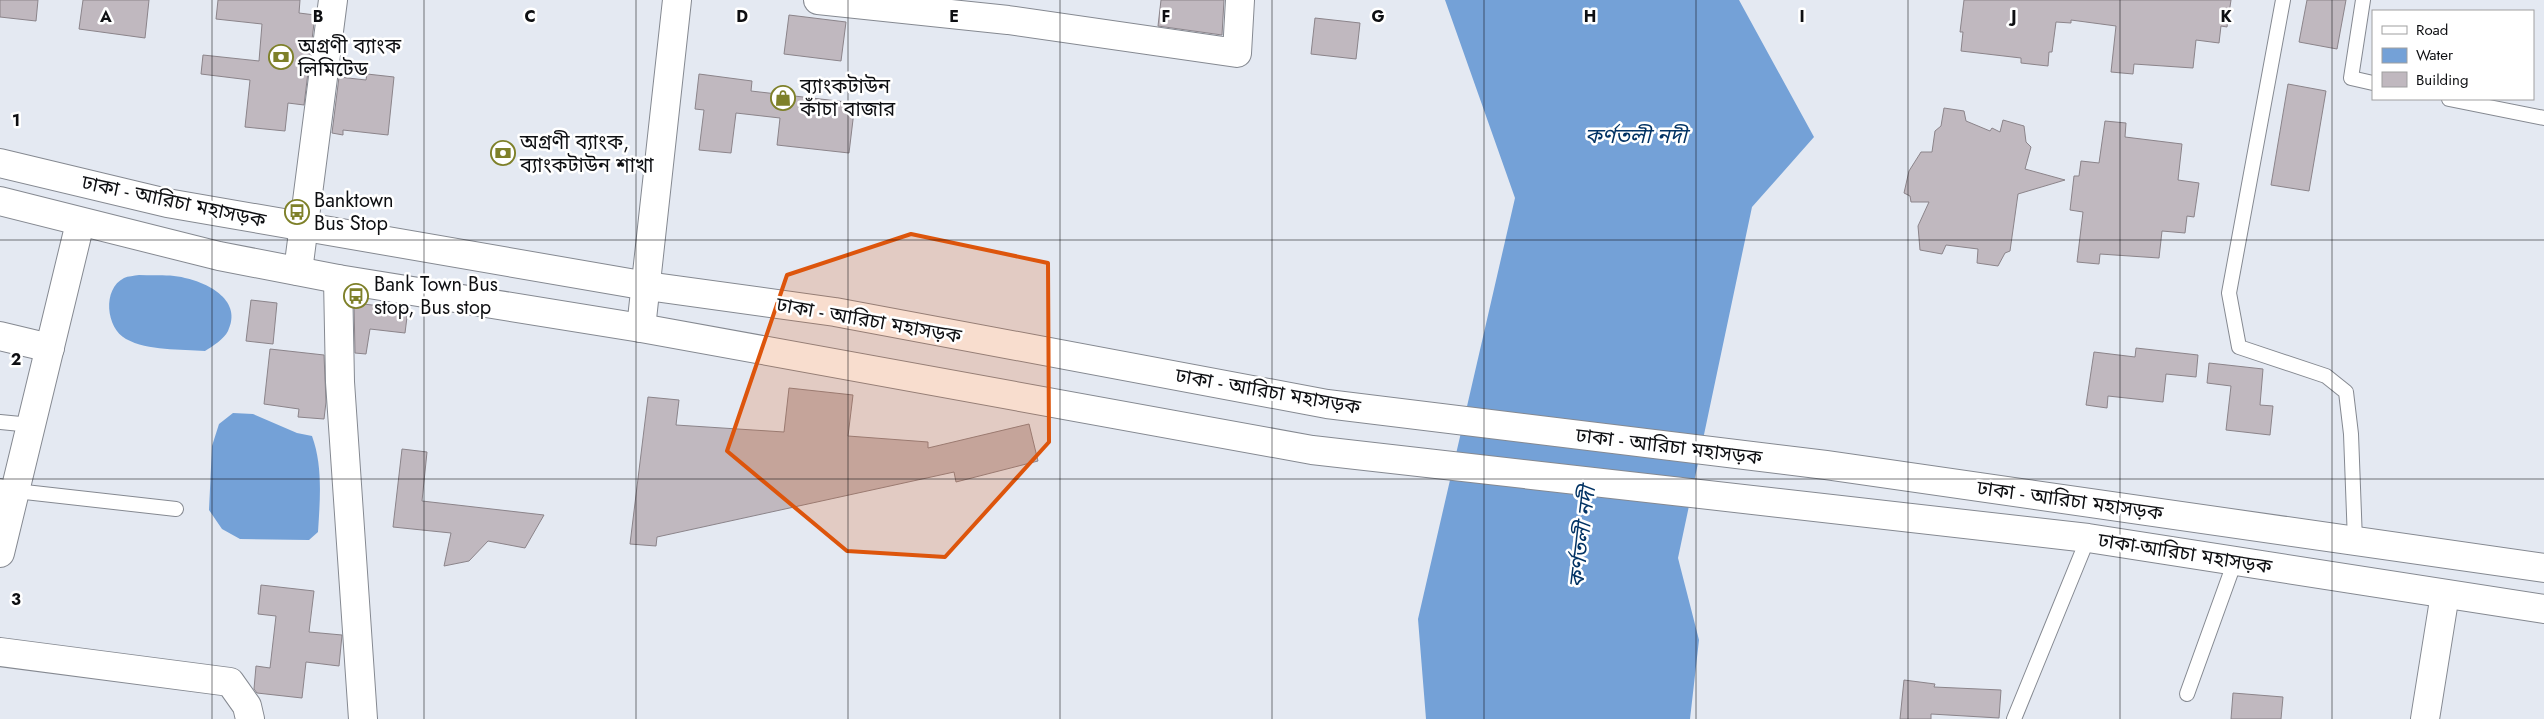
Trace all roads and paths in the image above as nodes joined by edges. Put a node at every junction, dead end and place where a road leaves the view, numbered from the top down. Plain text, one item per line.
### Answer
1 (333, 0) edge
2 (677, 0) edge
3 (818, 0) edge
4 (1240, 0) edge
5 (2283, 0) edge
6 (2363, 0) edge
7 (871, 3) edge
8 (2372, 83) edge
9 (2455, 100) edge
10 (2544, 118) edge
11 (0, 163) edge
12 (0, 201) edge
13 (80, 223) junction
14 (305, 227) junction
15 (298, 271) junction
16 (338, 279) junction
17 (647, 286) junction
18 (641, 328) junction
19 (0, 336) edge
20 (50, 348) junction
21 (0, 422) edge
22 (32, 425) junction
23 (1312, 450) joint
24 (8, 488) edge
25 (176, 509) dead end
26 (2088, 538) junction
27 (2355, 540) junction
28 (0, 554) edge
29 (2235, 561) junction
30 (2544, 568) edge
31 (2445, 594) junction
32 (2544, 609) edge
33 (0, 652) edge
34 (2187, 694) dead end
35 (250, 719) edge
36 (363, 719) edge
37 (2014, 719) edge
38 (2425, 719) edge

1 - 14 main road
2 - 17 main road
3 - 7 main road
4 - 7 main road
5 - 27 lane
6 - 8 lane
9 - 10 lane
11 - 14 main road, ঢাকা - আরিচা মহাসড়ক
12 - 13 main road, ঢাকা - আরিচা মহাসড়ক
13 - 15 main road, ঢাকা - আরিচা মহাসড়ক
13 - 20 main road
14 - 15 main road
14 - 17 main road, ঢাকা - আরিচা মহাসড়ক
15 - 16 main road, ঢাকা - আরিচা মহাসড়ক
16 - 18 main road, ঢাকা - আরিচা মহাসড়ক
16 - 36 main road
17 - 18 main road
17 - 27 main road, ঢাকা - আরিচা মহাসড়ক
18 - 23 main road, ঢাকা - আরিচা মহাসড়ক
19 - 20 main road
20 - 22 main road
21 - 22 lane
22 - 24 main road
23 - 26 main road, ঢাকা-আরিচা মহাসড়ক
24 - 25 lane
24 - 28 main road
26 - 29 main road, ঢাকা-আরিচা মহাসড়ক
26 - 37 lane
27 - 30 main road, ঢাকা - আরিচা মহাসড়ক
29 - 31 main road, ঢাকা-আরিচা মহাসড়ক
29 - 34 lane
31 - 32 main road, ঢাকা-আরিচা মহাসড়ক
31 - 38 main road
33 - 35 main road

